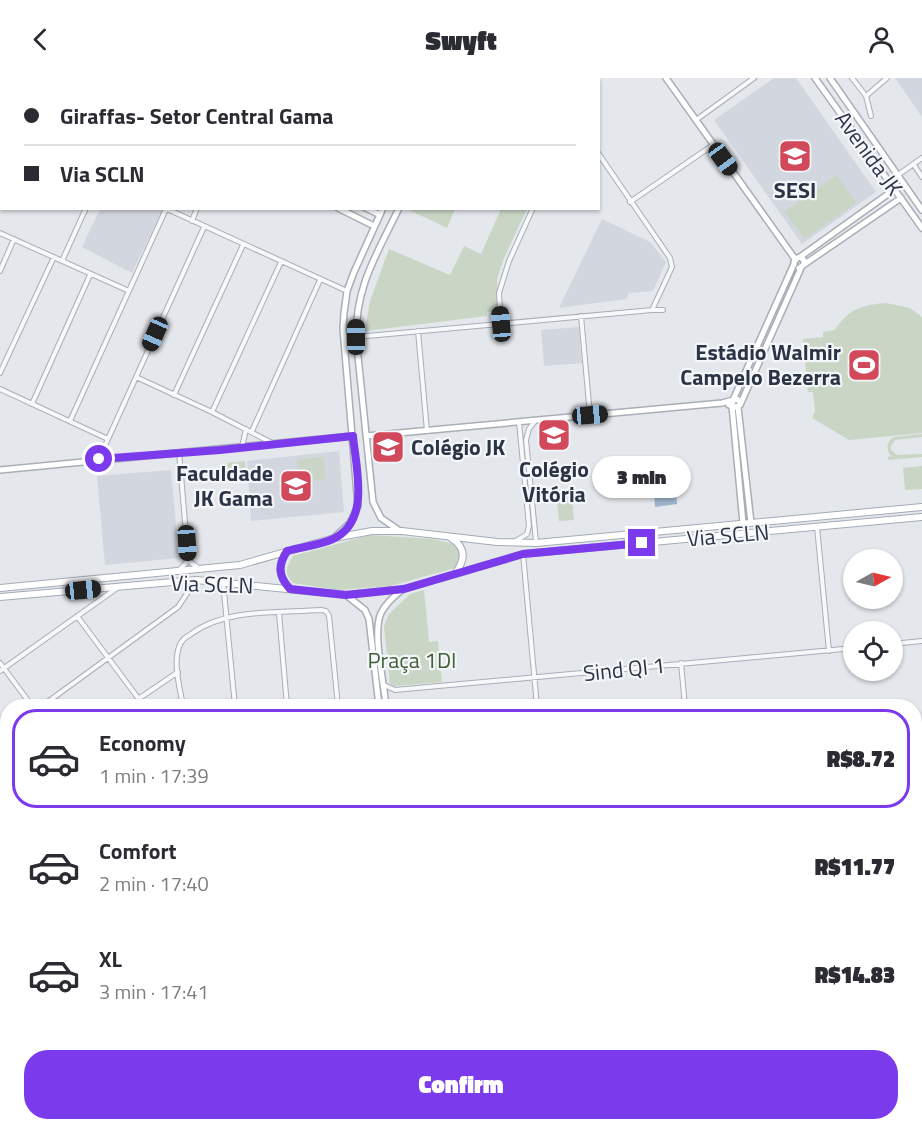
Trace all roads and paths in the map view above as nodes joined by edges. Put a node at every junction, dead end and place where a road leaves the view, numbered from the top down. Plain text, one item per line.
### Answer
1 (666, 78) edge
2 (754, 78) edge
3 (815, 78) edge
4 (830, 78) edge
5 (852, 78) edge
6 (887, 78) edge
7 (866, 96) junction
8 (871, 116) dead end
9 (695, 120) junction
10 (713, 145) junction
11 (881, 152) junction
12 (600, 156) edge
13 (922, 158) edge
14 (873, 159) junction
15 (914, 165) junction
16 (898, 175) junction
17 (922, 177) edge
18 (895, 189) junction
19 (901, 198) junction
20 (877, 201) junction
21 (630, 202) junction
22 (884, 209) junction
23 (85, 210) edge
24 (166, 210) edge
25 (174, 210) edge
26 (196, 210) edge
27 (342, 210) edge
28 (398, 210) edge
29 (532, 210) edge
30 (922, 210) edge
31 (381, 212) edge
32 (192, 221) junction
33 (374, 226) junction
34 (204, 227) junction
35 (922, 228) edge
36 (0, 233) edge
37 (14, 239) junction
38 (369, 239) junction
39 (243, 245) junction
40 (380, 247) junction
41 (361, 255) junction
42 (54, 258) junction
43 (797, 260) junction
44 (62, 261) junction
45 (372, 261) junction
46 (281, 262) junction
47 (803, 266) junction
48 (0, 271) edge
49 (90, 274) junction
50 (320, 280) junction
51 (129, 291) junction
52 (347, 291) junction
53 (652, 310) junction
54 (663, 310) dead end
55 (581, 316) junction
56 (501, 324) junction
57 (418, 331) junction
58 (356, 337) junction
59 (0, 373) edge
60 (136, 377) junction
61 (0, 389) edge
62 (174, 395) junction
63 (736, 403) junction
64 (32, 404) junction
65 (212, 412) junction
66 (351, 413) junction
67 (363, 413) junction
68 (590, 415) junction
69 (535, 420) junction
70 (70, 421) junction
71 (519, 422) junction
72 (246, 429) junction
73 (428, 430) junction
74 (252, 431) junction
75 (353, 436) junction
76 (366, 436) junction
77 (108, 439) junction
78 (272, 443) junction
79 (243, 447) junction
80 (179, 452) junction
81 (99, 459) junction
82 (737, 463) junction
83 (745, 463) junction
84 (368, 464) junction
85 (356, 466) junction
86 (0, 470) edge
87 (922, 507) edge
88 (922, 517) edge
89 (743, 523) junction
90 (751, 523) junction
91 (730, 525) junction
92 (718, 526) junction
93 (817, 526) junction
94 (402, 531) junction
95 (731, 534) junction
96 (719, 536) junction
97 (450, 537) junction
98 (334, 538) junction
99 (514, 542) junction
100 (536, 543) junction
101 (287, 551) junction
102 (523, 554) junction
103 (188, 557) junction
104 (200, 569) junction
105 (176, 572) junction
106 (455, 574) junction
107 (196, 580) junction
108 (81, 581) junction
109 (223, 582) junction
110 (118, 586) junction
111 (0, 588) edge
112 (290, 589) junction
113 (404, 589) junction
114 (83, 590) junction
115 (346, 595) junction
116 (0, 597) edge
117 (279, 613) junction
118 (77, 616) junction
119 (227, 616) junction
120 (922, 641) edge
121 (903, 643) edge
122 (843, 649) edge
123 (829, 651) junction
124 (108, 658) junction
125 (0, 663) edge
126 (681, 663) junction
127 (2, 670) edge
128 (178, 672) junction
129 (534, 678) junction
130 (384, 685) junction
131 (395, 690) junction
132 (385, 697) joint
133 (26, 699) edge
134 (52, 699) edge
135 (138, 699) joint
136 (182, 699) edge
137 (234, 699) edge
138 (286, 699) edge
139 (336, 699) edge
140 (378, 699) edge
141 (536, 699) edge
142 (684, 699) edge

1 - 9 street
2 - 9 street
3 - 14 street, Avenida JK
4 - 11 street, Avenida JK
5 - 7 street
6 - 7 street
7 - 8 street
9 - 10 street
10 - 21 street
10 - 43 street
11 - 14 street
11 - 16 street, Avenida JK
12 - 21 street
13 - 15 street
14 - 18 street, Avenida JK
15 - 16 street
15 - 17 street
16 - 30 street, Avenida JK
18 - 19 street, Avenida JK
18 - 20 street
19 - 22 street
19 - 35 street, Avenida JK
20 - 22 street
20 - 43 street
21 - 53 street
22 - 47 street
23 - 44 street
24 - 51 street
25 - 32 street
26 - 32 street
27 - 33 street
28 - 40 street
29 - 56 street
31 - 33 street
32 - 34 street
33 - 38 street
34 - 39 street
34 - 60 street
36 - 37 street
37 - 42 street
37 - 48 street
38 - 40 street
38 - 41 street
39 - 46 street
39 - 62 street
40 - 45 street
41 - 45 street
41 - 52 street
42 - 44 street
42 - 59 street
43 - 47 street
43 - 47 street
43 - 63 street
44 - 49 street
45 - 58 street
46 - 50 street
46 - 65 street
47 - 63 street
49 - 51 street
49 - 64 street
50 - 52 street
50 - 74 street
51 - 70 street
52 - 66 street
53 - 54 street
53 - 55 street
55 - 56 street
55 - 68 street
56 - 57 street
57 - 58 street
57 - 73 street
58 - 67 street
60 - 62 street
60 - 77 street
61 - 64 street
62 - 65 street
63 - 68 street
63 - 82 street
63 - 83 street
64 - 70 street
65 - 72 street
66 - 67 street
66 - 75 street
67 - 76 street
68 - 69 street
69 - 71 street
69 - 100 street
70 - 77 street
71 - 73 street
71 - 99 street
72 - 74 street
72 - 79 street
73 - 76 street
74 - 78 street
75 - 78 street
75 - 85 street
76 - 84 street
77 - 81 street
78 - 79 street
79 - 80 street
80 - 81 street
80 - 103 street
81 - 86 street
82 - 83 street
82 - 89 street
83 - 90 street
84 - 85 street
84 - 94 street
85 - 98 street
87 - 90 main road, Via SCLN
88 - 93 main road, Via SCLN
89 - 90 main road, Via SCLN
89 - 91 main road, Via SCLN
91 - 92 main road, Via SCLN
91 - 95 main road
92 - 96 main road
92 - 100 main road, Via SCLN
93 - 95 main road, Via SCLN
93 - 123 street
94 - 97 main road, Via SCLN
94 - 98 main road, Via SCLN
95 - 96 main road, Via SCLN
96 - 102 main road, Via SCLN
97 - 99 main road, Via SCLN
97 - 106 main road
98 - 101 main road, Via SCLN
99 - 100 main road, Via SCLN
101 - 104 main road, Via SCLN
101 - 112 main road
102 - 106 main road, Via SCLN
102 - 129 street
103 - 104 street
103 - 105 street
104 - 105 main road, Via SCLN
105 - 108 main road, Via SCLN
106 - 113 main road, Via SCLN
107 - 109 main road, Via SCLN
107 - 110 main road, Via SCLN
107 - 124 street
108 - 111 main road, Via SCLN
108 - 114 main road
109 - 112 main road, Via SCLN
109 - 119 street
110 - 114 main road, Via SCLN
110 - 118 street
112 - 115 main road, Via SCLN
113 - 115 main road, Via SCLN
113 - 130 street
114 - 116 main road, Via SCLN
115 - 140 street
117 - 119 street
117 - 138 street
117 - 139 street
118 - 124 street
118 - 127 street
119 - 128 street
119 - 137 street
120 - 121 street
122 - 123 street, Sind QI 1
123 - 126 street, Sind QI 1
124 - 134 street
124 - 135 street
125 - 127 street
126 - 129 street, Sind QI 1
126 - 142 street
127 - 133 street
128 - 135 street
128 - 136 street
129 - 131 street, Sind QI 1
129 - 141 street
130 - 131 street
130 - 132 street
131 - 132 street

